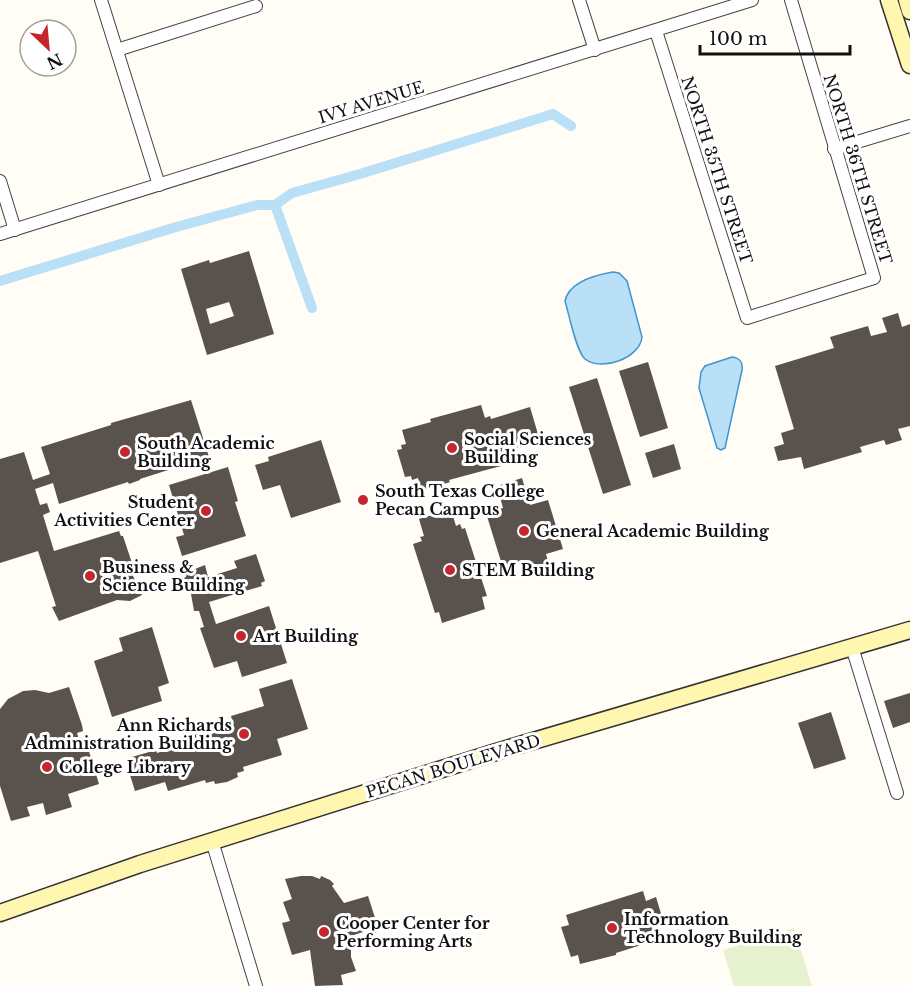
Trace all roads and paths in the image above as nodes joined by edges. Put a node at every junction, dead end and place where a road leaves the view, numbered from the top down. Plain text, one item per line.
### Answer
1 (101, 0) edge
2 (579, 0) edge
3 (791, 0) edge
4 (890, 0) edge
5 (907, 0) edge
6 (746, 1) edge
7 (256, 6) dead end
8 (910, 11) edge
9 (656, 31) junction
10 (117, 50) junction
11 (595, 50) junction
12 (908, 56) edge
13 (910, 126) edge
14 (834, 149) junction
15 (0, 181) edge
16 (159, 185) junction
17 (15, 230) junction
18 (0, 234) edge
19 (874, 278) joint
20 (910, 630) edge
21 (852, 647) junction
22 (897, 793) dead end
23 (212, 841) junction
24 (0, 913) edge
25 (256, 986) edge

1 - 10 street
2 - 11 street
3 - 14 street, NORTH 36TH STREET
4 - 12 main road
5 - 8 main road
6 - 9 street, IVY AVENUE
7 - 10 street
9 - 11 street, IVY AVENUE
9 - 19 street, NORTH 35TH STREET
10 - 16 street
11 - 16 street, IVY AVENUE
13 - 14 street
14 - 19 street, NORTH 36TH STREET
15 - 17 street
16 - 17 street, IVY AVENUE
17 - 18 street, IVY AVENUE
20 - 21 main road, PECAN BOULEVARD
21 - 22 street
21 - 23 main road, PECAN BOULEVARD
23 - 24 main road, PECAN BOULEVARD
23 - 25 street

